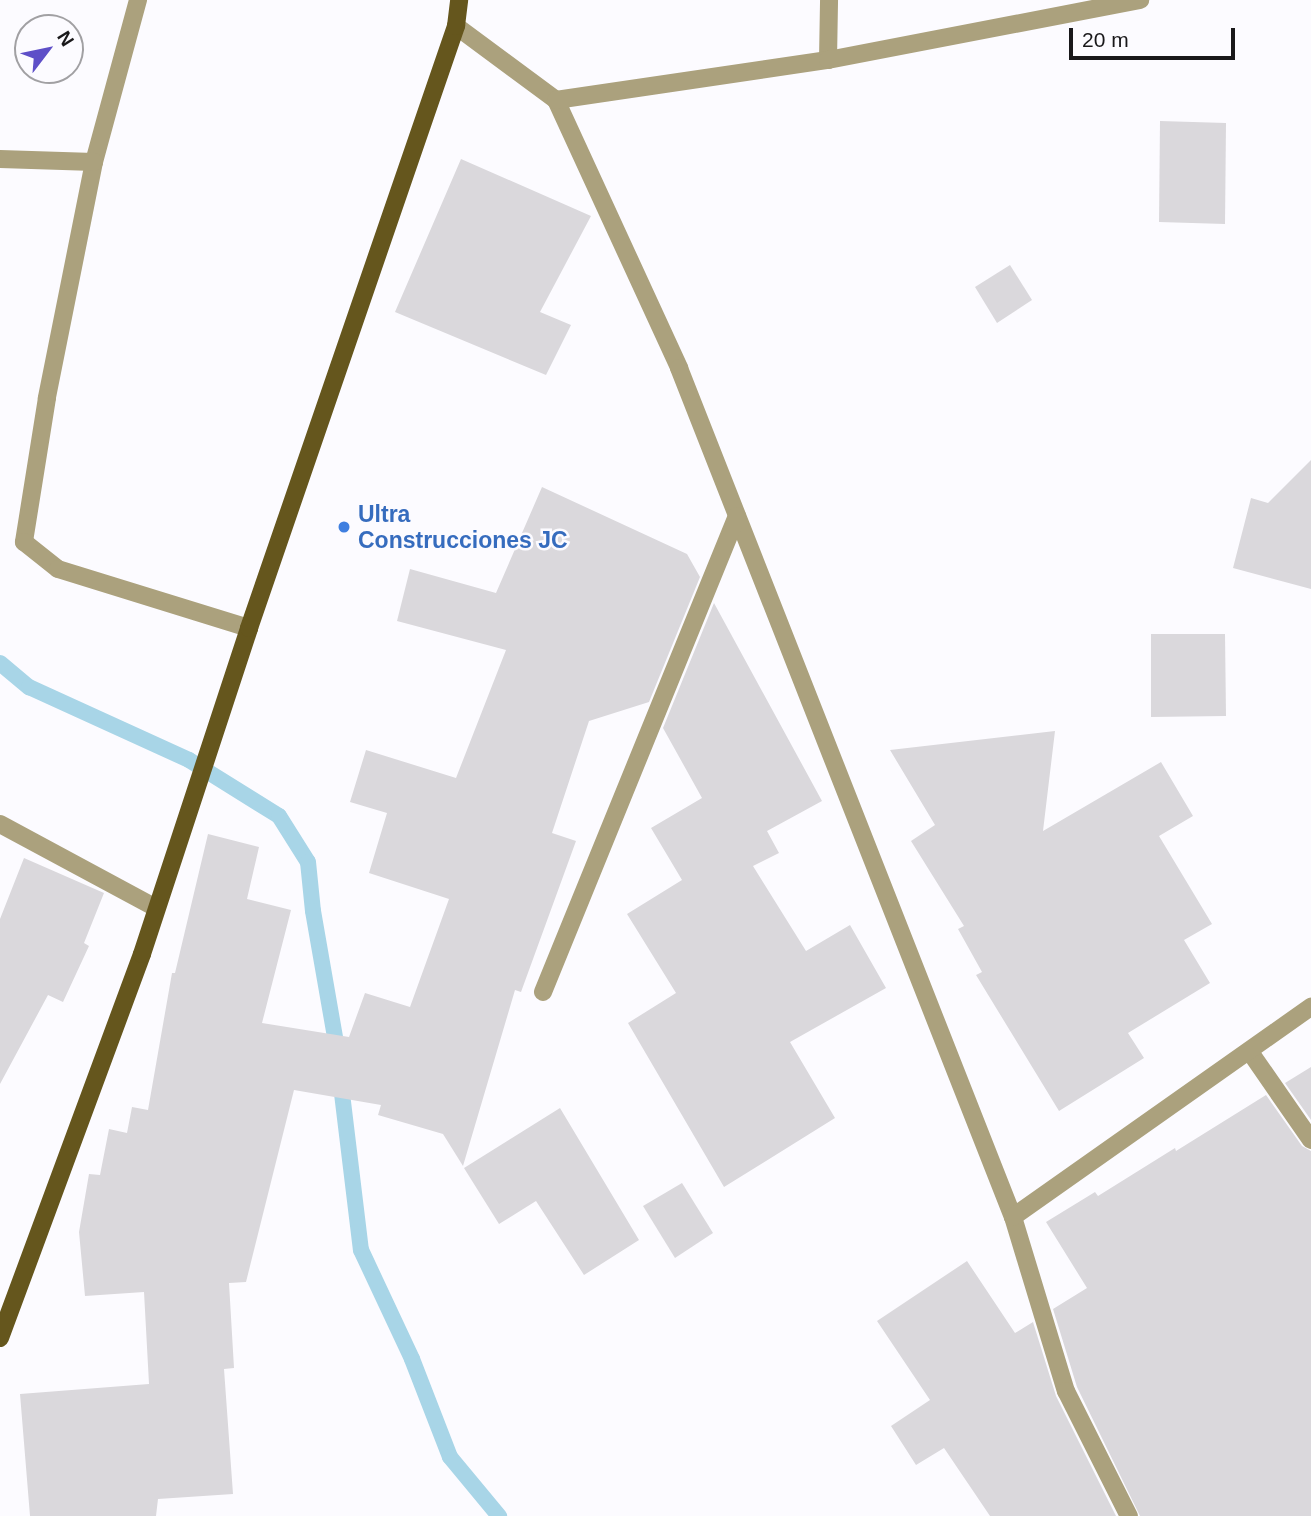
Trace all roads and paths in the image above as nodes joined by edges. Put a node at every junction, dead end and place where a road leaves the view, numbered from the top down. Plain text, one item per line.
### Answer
1 (138, 0) edge
2 (459, 0) edge
3 (829, 0) edge
4 (1140, 0) edge
5 (456, 26) junction
6 (828, 60) junction
7 (556, 100) junction
8 (0, 159) edge
9 (93, 162) junction
10 (737, 516) junction
11 (249, 628) junction
12 (0, 824) edge
13 (156, 908) junction
14 (543, 992) dead end
15 (1311, 1007) edge
16 (1250, 1052) junction
17 (1311, 1140) edge
18 (1013, 1217) junction
19 (0, 1338) edge
20 (1129, 1516) edge

1 - 9 street
2 - 5 main road
3 - 6 street
4 - 6 street
5 - 7 street
5 - 11 main road
6 - 7 street
7 - 10 street
8 - 9 street
9 - 11 street
10 - 14 street
10 - 18 street
11 - 13 main road
12 - 13 street
13 - 19 main road
15 - 16 street
16 - 17 street
16 - 18 street
18 - 20 street

